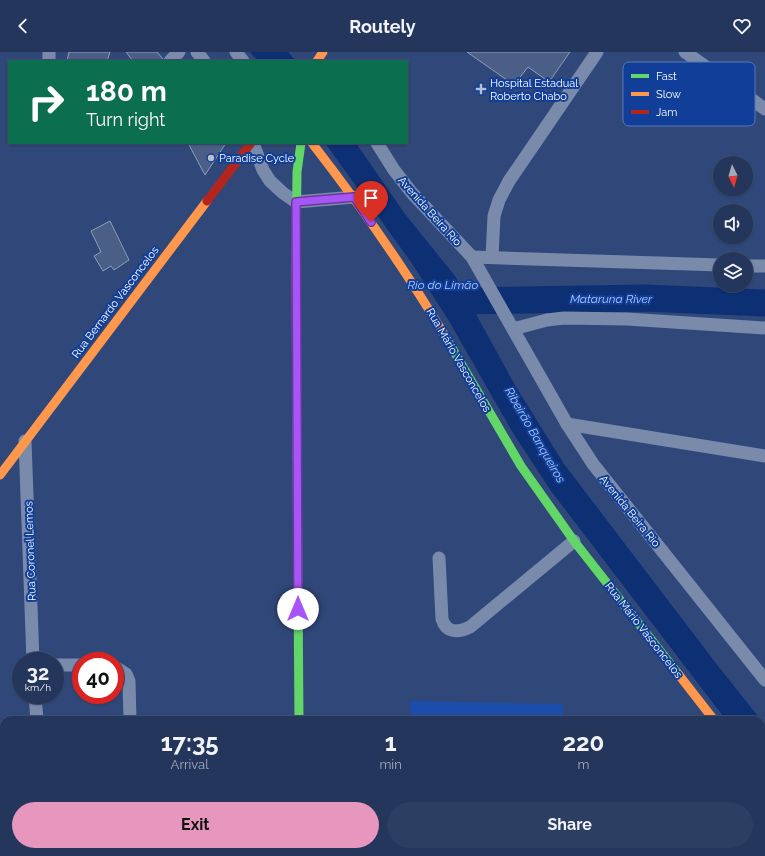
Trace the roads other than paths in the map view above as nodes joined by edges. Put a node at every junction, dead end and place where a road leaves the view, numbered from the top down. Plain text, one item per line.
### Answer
1 (179, 52) edge
2 (197, 52) edge
3 (236, 52) edge
4 (597, 52) edge
5 (685, 52) edge
6 (171, 60) edge
7 (203, 60) edge
8 (242, 60) edge
9 (699, 62) edge
10 (755, 102) edge
11 (765, 109) edge
12 (251, 144) edge
13 (252, 144) edge
14 (301, 144) edge
15 (313, 144) edge
16 (378, 144) edge
17 (354, 197) junction
18 (296, 202) junction
19 (472, 257) junction
20 (492, 257) junction
21 (713, 265) edge
22 (753, 266) edge
23 (765, 266) edge
24 (511, 324) junction
25 (765, 328) edge
26 (567, 424) junction
27 (25, 442) junction
28 (765, 456) edge
29 (0, 475) edge
30 (574, 541) junction
31 (439, 558) dead end
32 (33, 652) edge
33 (124, 673) edge
34 (765, 680) edge
35 (36, 704) edge
36 (37, 716) edge
37 (130, 716) edge
38 (299, 716) edge
39 (711, 716) edge

1 - 6 street
2 - 7 street
3 - 8 street
4 - 20 street
5 - 9 street
10 - 11 street
12 - 27 street, Rua Bernardo Vasconcelos
13 - 18 street
14 - 18 street
15 - 17 street, Rua Mário Vasconcelos
16 - 19 street, Avenida Beira Rio
17 - 18 street
17 - 30 street, Rua Mário Vasconcelos
18 - 38 street
19 - 20 street
19 - 24 street, Avenida Beira Rio
20 - 21 street
22 - 23 street
24 - 25 street
24 - 26 street, Avenida Beira Rio
26 - 28 street
26 - 34 street, Avenida Beira Rio
27 - 29 street, Rua Bernardo Vasconcelos
27 - 32 street, Rua Coronel Lemos
30 - 31 street
30 - 39 street, Rua Mário Vasconcelos
33 - 37 street
35 - 36 street

